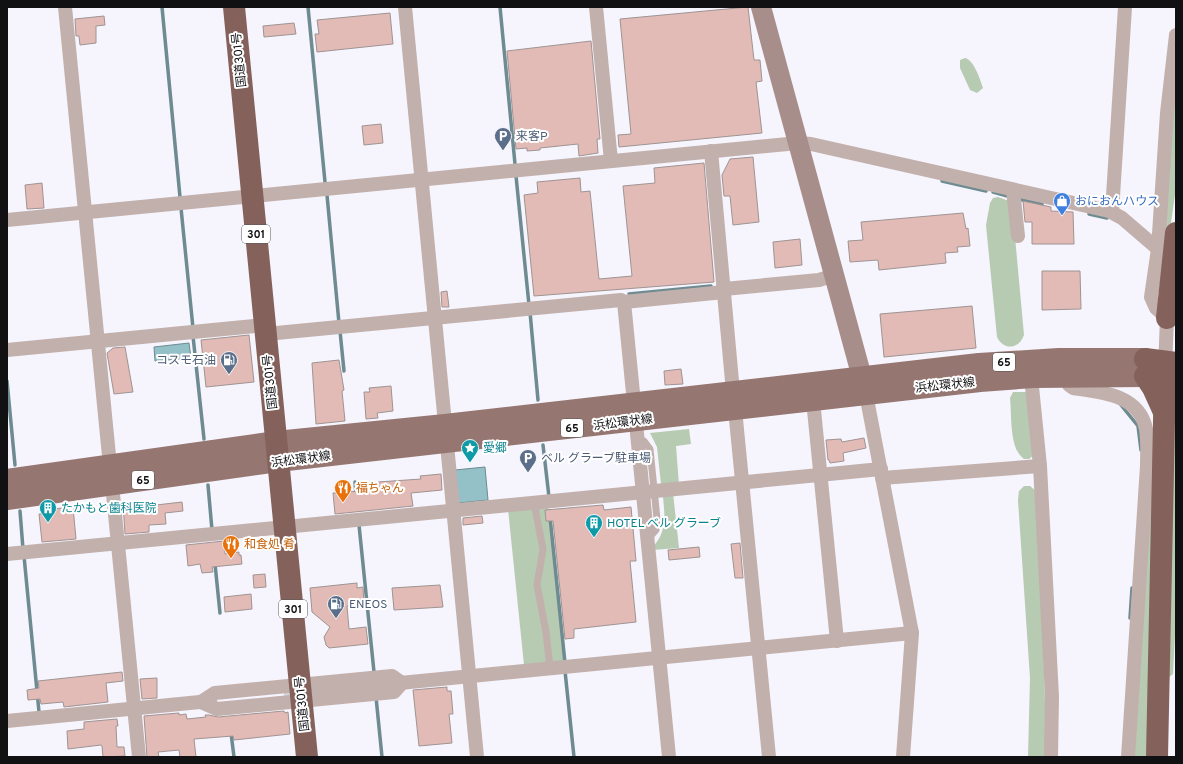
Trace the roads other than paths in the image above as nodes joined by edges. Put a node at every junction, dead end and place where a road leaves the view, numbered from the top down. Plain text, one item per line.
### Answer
1 (65, 7) edge
2 (234, 7) edge
3 (405, 7) edge
4 (596, 7) edge
5 (761, 7) edge
6 (1125, 7) edge
7 (1176, 35) edge
8 (798, 143) junction
9 (711, 151) junction
10 (611, 161) junction
11 (422, 179) junction
12 (1013, 190) junction
13 (252, 196) junction
14 (85, 212) junction
15 (1112, 212) junction
16 (7, 220) edge
17 (1176, 233) edge
18 (1018, 236) dead end
19 (1158, 249) junction
20 (836, 275) junction
21 (724, 291) junction
22 (624, 302) junction
23 (435, 318) junction
24 (1167, 318) junction
25 (265, 330) junction
26 (98, 341) junction
27 (7, 350) edge
28 (1163, 365) edge
29 (1067, 376) junction
30 (1031, 377) junction
31 (865, 385) junction
32 (734, 400) junction
33 (813, 400) junction
34 (636, 421) junction
35 (446, 434) junction
36 (277, 452) junction
37 (1040, 466) junction
38 (881, 474) junction
39 (111, 475) junction
40 (820, 475) junction
41 (7, 480) edge
42 (742, 483) junction
43 (649, 492) junction
44 (7, 499) edge
45 (534, 503) junction
46 (454, 511) junction
47 (285, 527) junction
48 (118, 543) junction
49 (7, 554) edge
50 (912, 633) junction
51 (836, 641) junction
52 (758, 648) junction
53 (659, 658) junction
54 (550, 668) junction
55 (470, 676) junction
56 (402, 683) junction
57 (301, 693) junction
58 (134, 709) junction
59 (7, 721) edge
60 (139, 757) edge
61 (307, 757) edge
62 (477, 757) edge
63 (669, 757) edge
64 (769, 757) edge
65 (903, 757) edge
66 (1051, 757) edge
67 (1128, 757) edge
68 (1157, 757) edge

1 - 14 street
2 - 13 highway, 国道301号 / 301
3 - 11 street
4 - 10 street
5 - 8 street
6 - 15 street
7 - 19 street
8 - 9 street
8 - 12 street
8 - 20 street
9 - 10 street
9 - 21 street
10 - 11 street
11 - 13 street
11 - 23 street
12 - 15 street
12 - 18 street
13 - 14 street
13 - 25 highway, 国道301号 / 301
14 - 16 street
14 - 26 street
15 - 19 street
17 - 24 highway
19 - 24 street
20 - 21 street
20 - 31 street
21 - 22 street
21 - 32 street
22 - 23 street
22 - 34 street
23 - 25 street
23 - 35 street
24 - 28 street
25 - 26 street
25 - 36 highway, 国道301号 / 301
26 - 27 street
26 - 39 street
28 - 29 main road, 浜松環状線 / 65
28 - 31 main road, 浜松環状線 / 65
28 - 68 highway
29 - 30 main road, 浜松環状線 / 65
29 - 67 street
30 - 31 main road, 浜松環状線 / 65
30 - 37 street
31 - 32 main road, 浜松環状線 / 65
31 - 33 main road, 浜松環状線 / 65
31 - 38 street
32 - 33 main road, 浜松環状線 / 65
32 - 34 main road, 浜松環状線 / 65
32 - 42 street
33 - 40 street
34 - 35 main road, 浜松環状線 / 65
34 - 43 street
35 - 36 main road, 浜松環状線 / 65
35 - 46 street
36 - 39 main road, 浜松環状線 / 65
36 - 47 highway, 国道301号 / 301
37 - 38 street
37 - 66 street
38 - 40 street
38 - 50 street
39 - 41 main road, 浜松環状線 / 65
39 - 44 main road, 浜松環状線 / 65
39 - 48 street
40 - 42 street
40 - 51 street
42 - 43 street
42 - 52 street
43 - 45 street
43 - 53 street
45 - 46 street
45 - 54 lane
46 - 47 street
46 - 55 street
47 - 48 street
47 - 57 highway, 国道301号 / 301
48 - 49 street
48 - 58 street
50 - 51 street
50 - 65 street
51 - 52 street
52 - 53 street
52 - 64 street
53 - 54 street
53 - 63 street
54 - 55 street
55 - 56 street
55 - 62 street
56 - 57 street
56 - 57 street
57 - 58 street
57 - 61 highway, 国道301号 / 301
58 - 59 street
58 - 60 street

